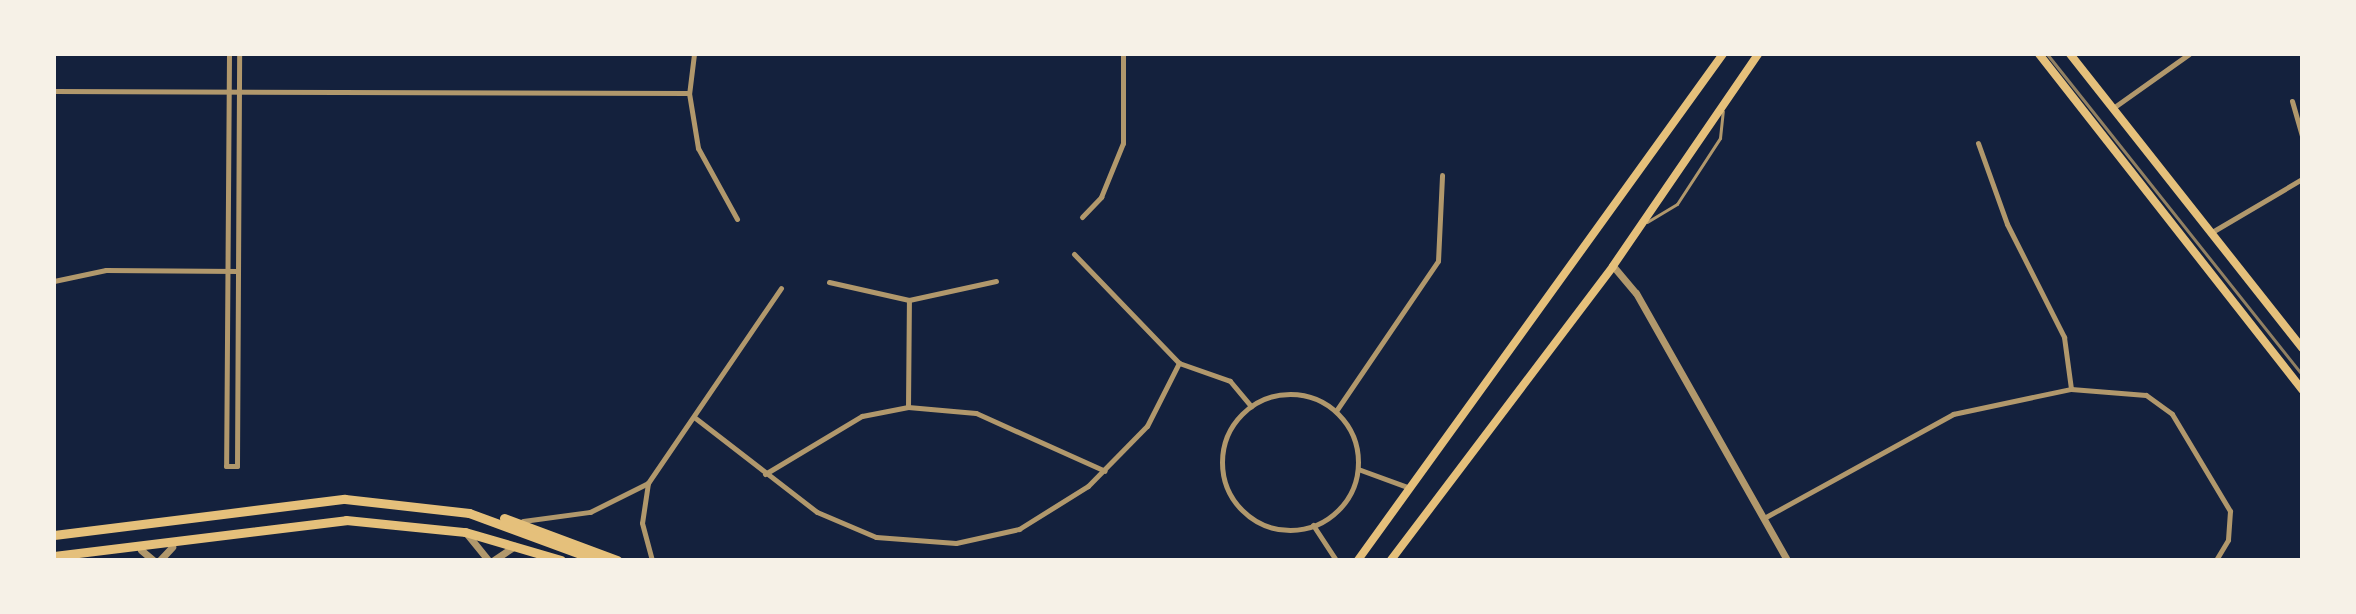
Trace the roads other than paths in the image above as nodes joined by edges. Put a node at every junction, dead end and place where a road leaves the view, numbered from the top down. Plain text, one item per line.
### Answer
1 (229, 54) edge
2 (239, 54) edge
3 (694, 54) edge
4 (1123, 54) edge
5 (1723, 54) edge
6 (1758, 54) edge
7 (2039, 54) edge
8 (2070, 54) edge
9 (2189, 54) edge
10 (228, 90) junction
11 (239, 90) junction
12 (54, 91) edge
13 (689, 93) junction
14 (2292, 101) dead end
15 (1724, 104) junction
16 (2113, 108) junction
17 (2302, 136) edge
18 (1978, 143) dead end
19 (1442, 175) dead end
20 (2302, 179) edge
21 (1082, 217) dead end
22 (737, 219) dead end
23 (1640, 226) junction
24 (2211, 233) junction
25 (1074, 254) dead end
26 (1613, 266) junction
27 (227, 271) junction
28 (238, 271) junction
29 (54, 281) edge
30 (996, 281) dead end
31 (829, 282) dead end
32 (781, 288) dead end
33 (909, 300) junction
34 (2302, 348) edge
35 (1179, 363) junction
36 (2071, 389) junction
37 (2302, 390) edge
38 (1251, 406) junction
39 (908, 407) junction
40 (1336, 411) junction
41 (694, 417) junction
42 (1358, 469) junction
43 (1105, 471) junction
44 (765, 474) junction
45 (648, 483) junction
46 (1413, 489) junction
47 (469, 513) junction
48 (1763, 518) junction
49 (523, 521) junction
50 (1313, 525) junction
51 (465, 532) junction
52 (54, 535) edge
53 (517, 545) junction
54 (172, 547) junction
55 (141, 550) junction
56 (55, 556) edge
57 (153, 560) edge
58 (160, 560) edge
59 (491, 560) edge
60 (561, 560) edge
61 (597, 560) edge
62 (617, 560) edge
63 (652, 560) edge
64 (1336, 560) edge
65 (1358, 560) edge
66 (1391, 560) edge
67 (1787, 560) edge
68 (2216, 560) edge

1 - 10 street
2 - 11 street
3 - 13 street
4 - 21 street
5 - 46 main road
6 - 15 main road
7 - 37 main road
8 - 16 main road
9 - 16 street
10 - 11 street
10 - 12 street
10 - 27 street
11 - 13 street
11 - 28 street
13 - 22 street
14 - 17 street
15 - 23 main road
15 - 23 lane
16 - 24 main road
18 - 36 street
19 - 40 street
20 - 24 street
23 - 26 main road
24 - 34 main road
25 - 35 street
26 - 48 street
26 - 66 main road
27 - 28 street
27 - 28 street
27 - 29 street
30 - 33 street
31 - 33 street
32 - 41 street
33 - 39 street
35 - 38 street
35 - 43 street
36 - 48 street
36 - 68 street
38 - 40 street
38 - 50 street
39 - 43 street
39 - 44 street
40 - 42 street
41 - 44 street
41 - 45 street
42 - 46 street
42 - 50 street
43 - 44 street
45 - 49 street
45 - 63 street
46 - 65 main road
47 - 49 highway
47 - 52 highway
47 - 61 highway
48 - 67 street
49 - 62 highway
50 - 64 street
51 - 53 highway
51 - 54 highway
51 - 59 street
53 - 59 street
53 - 60 highway
54 - 55 highway
54 - 58 street
55 - 56 highway
55 - 57 street

